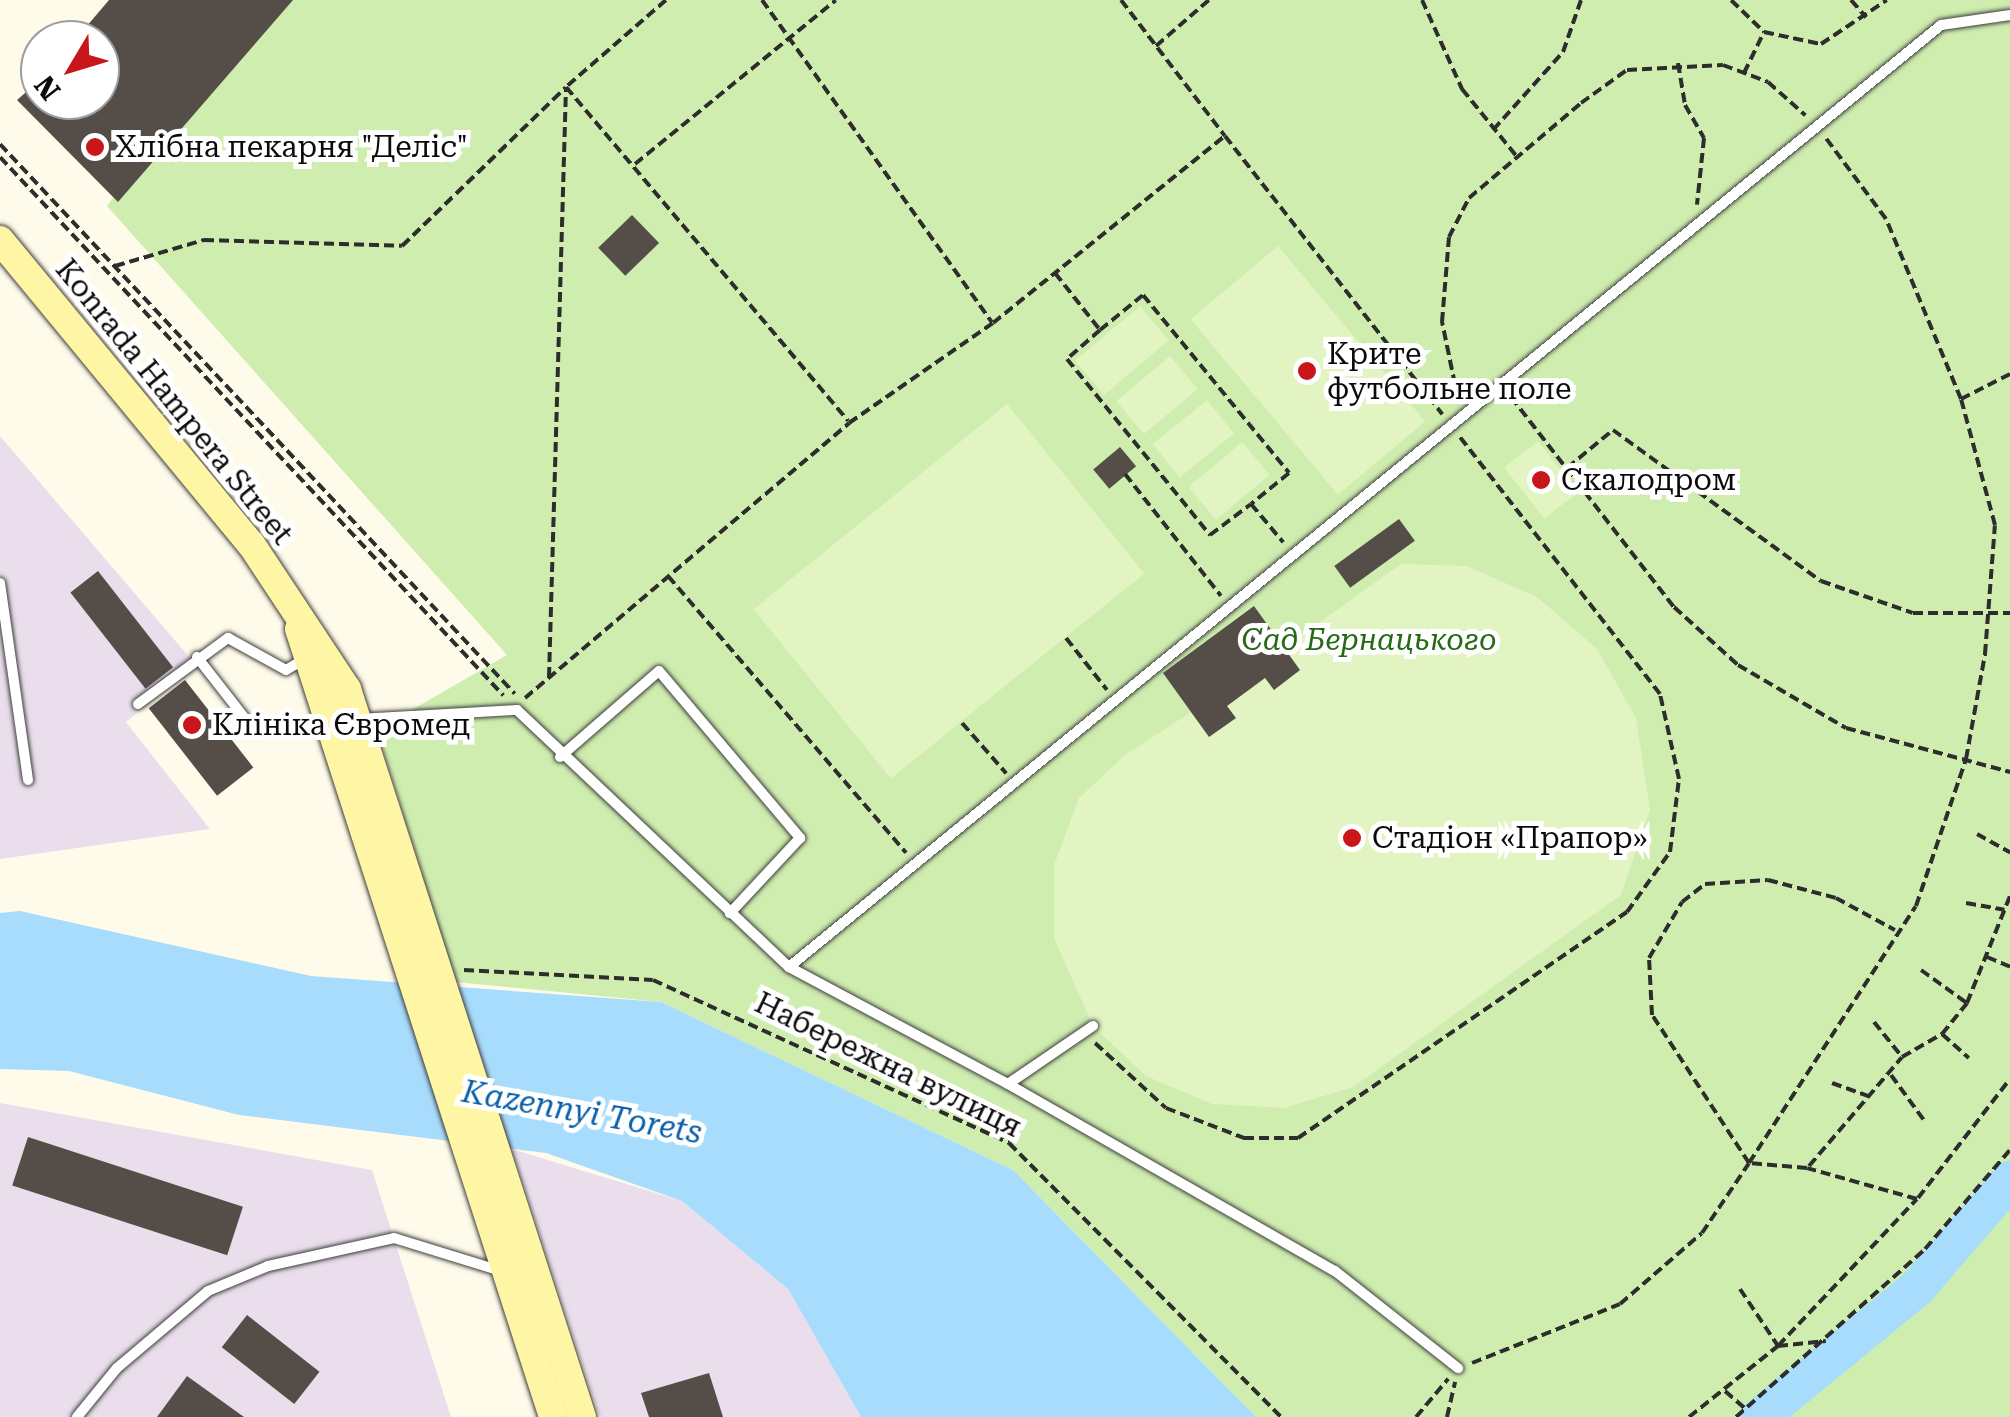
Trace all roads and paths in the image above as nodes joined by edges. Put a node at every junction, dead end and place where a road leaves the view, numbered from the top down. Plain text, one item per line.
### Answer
1 (666, 0) edge
2 (762, 0) edge
3 (836, 0) edge
4 (1122, 0) edge
5 (1209, 0) edge
6 (1422, 0) edge
7 (1581, 0) edge
8 (1732, 0) edge
9 (1852, 0) edge
10 (1887, 0) edge
11 (2010, 15) edge
12 (1866, 17) junction
13 (1764, 32) junction
14 (792, 38) junction
15 (1156, 46) junction
16 (1678, 63) junction
17 (1744, 72) junction
18 (566, 87) junction
19 (1817, 126) junction
20 (1492, 131) junction
21 (1224, 136) junction
22 (0, 144) edge
23 (0, 157) edge
24 (1517, 157) junction
25 (635, 164) junction
26 (1702, 224) junction
27 (0, 240) edge
28 (115, 266) junction
29 (1055, 273) junction
30 (993, 323) junction
31 (1100, 330) junction
32 (2010, 374) edge
33 (1506, 390) junction
34 (1961, 399) junction
35 (850, 423) junction
36 (1458, 426) junction
37 (1567, 468) junction
38 (1125, 474) dead end
39 (1251, 504) junction
40 (1296, 558) junction
41 (668, 576) junction
42 (0, 583) edge
43 (294, 608) junction
44 (1231, 610) junction
45 (2010, 613) edge
46 (1983, 616) junction
47 (1066, 638) dead end
48 (196, 657) junction
49 (306, 658) junction
50 (549, 677) junction
51 (1116, 702) junction
52 (138, 704) dead end
53 (517, 710) junction
54 (356, 720) junction
55 (962, 723) dead end
56 (324, 727) junction
57 (254, 730) dead end
58 (560, 757) junction
59 (1966, 759) junction
60 (2010, 772) edge
61 (28, 780) dead end
62 (1015, 784) junction
63 (1978, 834) dead end
64 (2010, 852) edge
65 (916, 864) junction
66 (2010, 896) edge
67 (1966, 903) dead end
68 (2004, 910) junction
69 (730, 913) junction
70 (1894, 930) junction
71 (1986, 957) junction
72 (788, 967) junction
73 (2010, 967) edge
74 (434, 970) junction
75 (1921, 970) dead end
76 (1967, 1003) junction
77 (1874, 1022) dead end
78 (1089, 1029) joint
79 (1942, 1034) junction
80 (1902, 1057) junction
81 (1968, 1058) dead end
82 (1891, 1075) junction
83 (2010, 1079) edge
84 (1832, 1083) dead end
85 (1008, 1084) junction
86 (1871, 1097) junction
87 (1926, 1124) dead end
88 (2010, 1150) edge
89 (1749, 1163) junction
90 (1807, 1168) junction
91 (1916, 1199) junction
92 (496, 1201) junction
93 (518, 1268) junction
94 (1740, 1289) dead end
95 (1826, 1340) junction
96 (1778, 1346) junction
97 (1458, 1368) junction
98 (1725, 1391) junction
99 (1746, 1409) junction
100 (77, 1417) edge
101 (552, 1417) edge
102 (582, 1417) edge
103 (1282, 1417) edge
104 (1416, 1417) edge
105 (1447, 1417) edge
106 (1689, 1417) edge
107 (1736, 1417) edge

1 - 18 path
2 - 14 path
3 - 14 path
4 - 15 path
5 - 15 path
6 - 20 path
7 - 20 path
8 - 13 path
9 - 12 path
10 - 12 path
11 - 19 lane
12 - 13 path
13 - 17 path
14 - 25 path
14 - 30 path
15 - 21 path
16 - 17 path
16 - 24 path
16 - 26 path
17 - 19 path
18 - 25 path
18 - 28 path
18 - 50 path
19 - 26 lane
19 - 34 path
20 - 24 path
21 - 29 path
21 - 36 path
22 - 28 path
23 - 53 path
24 - 36 path
25 - 35 path
26 - 33 lane
27 - 43 main road, Konrada Hampera Street
28 - 50 path
29 - 30 path
29 - 31 path
30 - 35 path
31 - 39 path
31 - 39 path
32 - 34 path
33 - 36 lane
33 - 37 path
34 - 46 path
35 - 41 path
36 - 40 lane
36 - 78 path
37 - 46 path
37 - 59 path
38 - 44 path
39 - 40 path
40 - 44 lane
41 - 50 path
41 - 65 path
42 - 61 lane
43 - 49 main road, Konrada Hampera Street
43 - 54 main road, Konrada Hampera Street
44 - 51 lane
45 - 46 path
46 - 59 path
47 - 51 path
48 - 49 lane
48 - 52 lane
48 - 57 lane
49 - 56 main road, Konrada Hampera Street
51 - 62 lane
53 - 54 lane
53 - 58 lane
54 - 56 lane
54 - 74 main road, Konrada Hampera Street
55 - 62 path
56 - 92 main road, Konrada Hampera Street
58 - 69 lane
58 - 69 lane
59 - 60 path
59 - 70 path
62 - 65 lane
63 - 64 path
65 - 72 lane
66 - 68 path
67 - 68 path
68 - 71 path
69 - 72 lane
70 - 89 path
70 - 89 path
71 - 73 path
71 - 76 path
72 - 85 lane
74 - 92 main road, Konrada Hampera Street
74 - 103 path, Набережна вулиця
75 - 76 path
76 - 79 path
77 - 80 path
78 - 85 lane
79 - 80 path
79 - 81 path
80 - 82 path
82 - 86 path
82 - 87 path
83 - 91 path
84 - 86 path
85 - 97 lane
86 - 90 path
88 - 95 path
89 - 90 path
89 - 97 path
90 - 91 path
91 - 96 path
92 - 93 main road
93 - 100 lane
93 - 101 main road
93 - 102 main road
94 - 96 path
95 - 96 path
95 - 99 path
96 - 98 path
97 - 104 path
97 - 105 path
98 - 99 path
98 - 106 path
99 - 107 path

